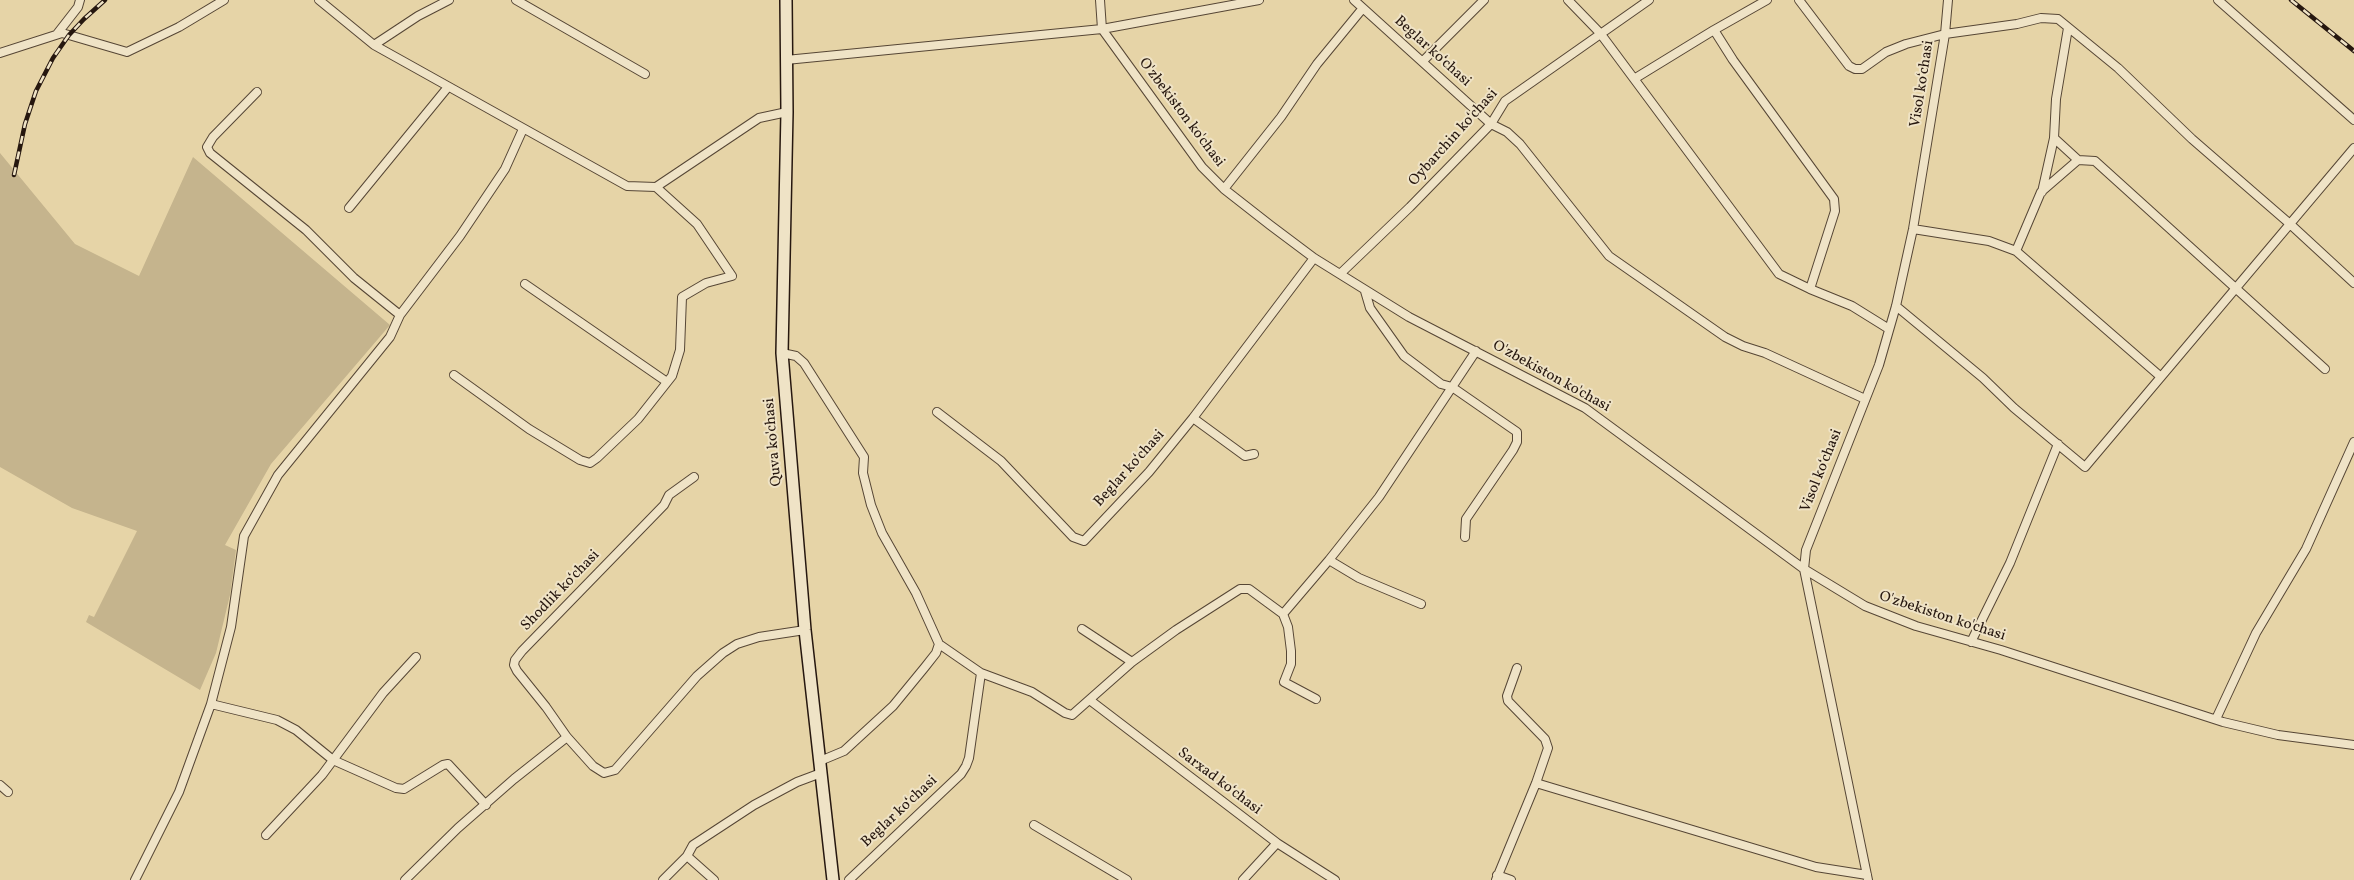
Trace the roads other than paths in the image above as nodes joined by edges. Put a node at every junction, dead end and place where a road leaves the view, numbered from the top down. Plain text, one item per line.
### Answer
1 (80, 0) edge
2 (224, 0) edge
3 (319, 0) edge
4 (449, 0) edge
5 (516, 0) edge
6 (786, 0) edge
7 (1100, 0) edge
8 (1259, 0) edge
9 (1354, 0) edge
10 (1484, 0) edge
11 (1568, 0) edge
12 (1649, 0) edge
13 (1767, 0) edge
14 (1799, 0) edge
15 (1948, 0) edge
16 (2218, 0) edge
17 (1363, 8) junction
18 (2068, 28) junction
19 (1102, 29) junction
20 (1714, 30) junction
21 (1600, 33) junction
22 (57, 34) junction
23 (1945, 34) junction
24 (374, 45) junction
25 (0, 53) edge
26 (786, 60) junction
27 (1423, 61) junction
28 (645, 74) dead end
29 (1634, 79) junction
30 (448, 87) junction
31 (258, 92) dead end
32 (787, 112) junction
33 (2354, 120) edge
34 (1490, 124) junction
35 (523, 129) junction
36 (2054, 138) junction
37 (2354, 148) edge
38 (2078, 160) junction
39 (656, 187) junction
40 (1224, 189) junction
41 (2042, 192) junction
42 (349, 208) dead end
43 (2290, 224) junction
44 (1913, 229) junction
45 (2016, 251) junction
46 (1314, 258) junction
47 (1340, 274) junction
48 (2354, 283) edge
49 (525, 284) dead end
50 (2235, 287) junction
51 (1810, 289) junction
52 (1365, 291) junction
53 (1896, 306) junction
54 (400, 315) junction
55 (1889, 329) junction
56 (1476, 351) junction
57 (782, 353) junction
58 (2324, 369) dead end
59 (454, 375) dead end
60 (2161, 377) junction
61 (667, 382) junction
62 (1452, 387) junction
63 (1865, 399) junction
64 (937, 412) dead end
65 (1193, 418) junction
66 (2354, 442) edge
67 (2058, 444) junction
68 (1254, 454) dead end
69 (694, 478) dead end
70 (1465, 537) dead end
71 (1329, 560) junction
72 (1804, 569) junction
73 (1421, 604) dead end
74 (1283, 614) junction
75 (1082, 629) dead end
76 (805, 630) junction
77 (1970, 642) junction
78 (939, 644) junction
79 (416, 657) dead end
80 (1132, 662) junction
81 (1518, 668) dead end
82 (981, 673) junction
83 (1316, 698) dead end
84 (1090, 701) junction
85 (211, 704) junction
86 (2216, 719) junction
87 (567, 737) junction
88 (2354, 745) edge
89 (333, 760) junction
90 (820, 761) junction
91 (821, 774) junction
92 (1536, 783) junction
93 (0, 785) edge
94 (8, 792) dead end
95 (486, 805) junction
96 (1034, 825) dead end
97 (266, 835) dead end
98 (1277, 843) junction
99 (687, 856) junction
100 (1496, 878) edge
101 (1867, 878) edge
102 (1330, 879) edge
103 (135, 880) edge
104 (405, 880) edge
105 (663, 880) edge
106 (714, 880) edge
107 (833, 880) edge
108 (849, 880) edge
109 (1127, 880) edge
110 (1243, 880) edge
111 (1511, 880) edge

1 - 22 street
2 - 22 street
3 - 24 street
4 - 24 street
5 - 28 street
6 - 26 main road, Quva ko'chasi
7 - 19 street
8 - 19 street
9 - 17 street, Beglar koʻchasi
10 - 27 street
11 - 21 street
12 - 21 street, Oybarchin koʻchasi
13 - 20 street
14 - 23 street
15 - 23 street
16 - 33 street
17 - 27 street, Beglar koʻchasi
17 - 40 street
18 - 23 street, Visol koʻchasi
18 - 36 street
18 - 43 street, Visol koʻchasi
19 - 26 street
19 - 40 street, O'zbekiston ko'chasi
20 - 29 street
20 - 51 street
21 - 29 street
21 - 34 street, Oybarchin koʻchasi
22 - 25 street
23 - 44 street, Visol koʻchasi
24 - 30 street
26 - 32 main road, Quva ko'chasi
27 - 34 street, Beglar koʻchasi
29 - 51 street
30 - 35 street
30 - 42 street
31 - 54 street
32 - 39 street
32 - 57 main road, Quva ko'chasi
34 - 47 street, Oybarchin koʻchasi
34 - 63 street, Beglar koʻchasi
35 - 39 street
35 - 54 street
36 - 38 street
36 - 41 street
37 - 43 street
38 - 41 street
38 - 50 street
39 - 61 street
40 - 46 street, O'zbekiston ko'chasi
41 - 45 street
43 - 48 street, Visol koʻchasi
43 - 50 street
44 - 45 street
44 - 53 street, Visol koʻchasi
45 - 60 street
46 - 47 street, O'zbekiston ko'chasi
46 - 65 street, Beglar koʻchasi
47 - 52 street, O'zbekiston ko'chasi
49 - 61 street
50 - 58 street
50 - 60 street
51 - 55 street
52 - 56 street, O'zbekiston ko'chasi
52 - 62 street
53 - 55 street, Visol koʻchasi
53 - 67 street
54 - 85 street
55 - 63 street, Visol koʻchasi
56 - 62 street
56 - 72 street, O'zbekiston ko'chasi
57 - 76 main road, Quva ko'chasi
57 - 78 street
59 - 61 street
60 - 67 street
62 - 70 street
62 - 71 street
63 - 72 street, Visol koʻchasi
64 - 65 street, Beglar koʻchasi
65 - 68 street
66 - 86 street
67 - 77 street
69 - 87 street, Shodlik koʻchasi
71 - 73 street
71 - 74 street
72 - 77 street, O'zbekiston ko'chasi
72 - 101 street
74 - 80 street
74 - 83 street
75 - 80 street
76 - 87 street, Shodlik koʻchasi
76 - 90 main road, Quva ko'chasi
77 - 86 street, O'zbekiston ko'chasi
78 - 82 street
78 - 90 street
79 - 89 street
80 - 84 street
81 - 92 street
82 - 84 street
82 - 108 street, Beglar koʻchasi
84 - 98 street, Sarxad koʻchasi
85 - 89 street
85 - 103 street
86 - 88 street, O'zbekiston ko'chasi
87 - 95 street
89 - 95 street
89 - 97 street
90 - 91 main road, Quva ko'chasi
91 - 99 street
91 - 107 main road, Quva ko'chasi
92 - 100 street
92 - 101 street
93 - 94 street
95 - 104 street
96 - 109 street
98 - 102 street, Sarxad koʻchasi
98 - 110 street
99 - 105 street
99 - 106 street
100 - 111 street

